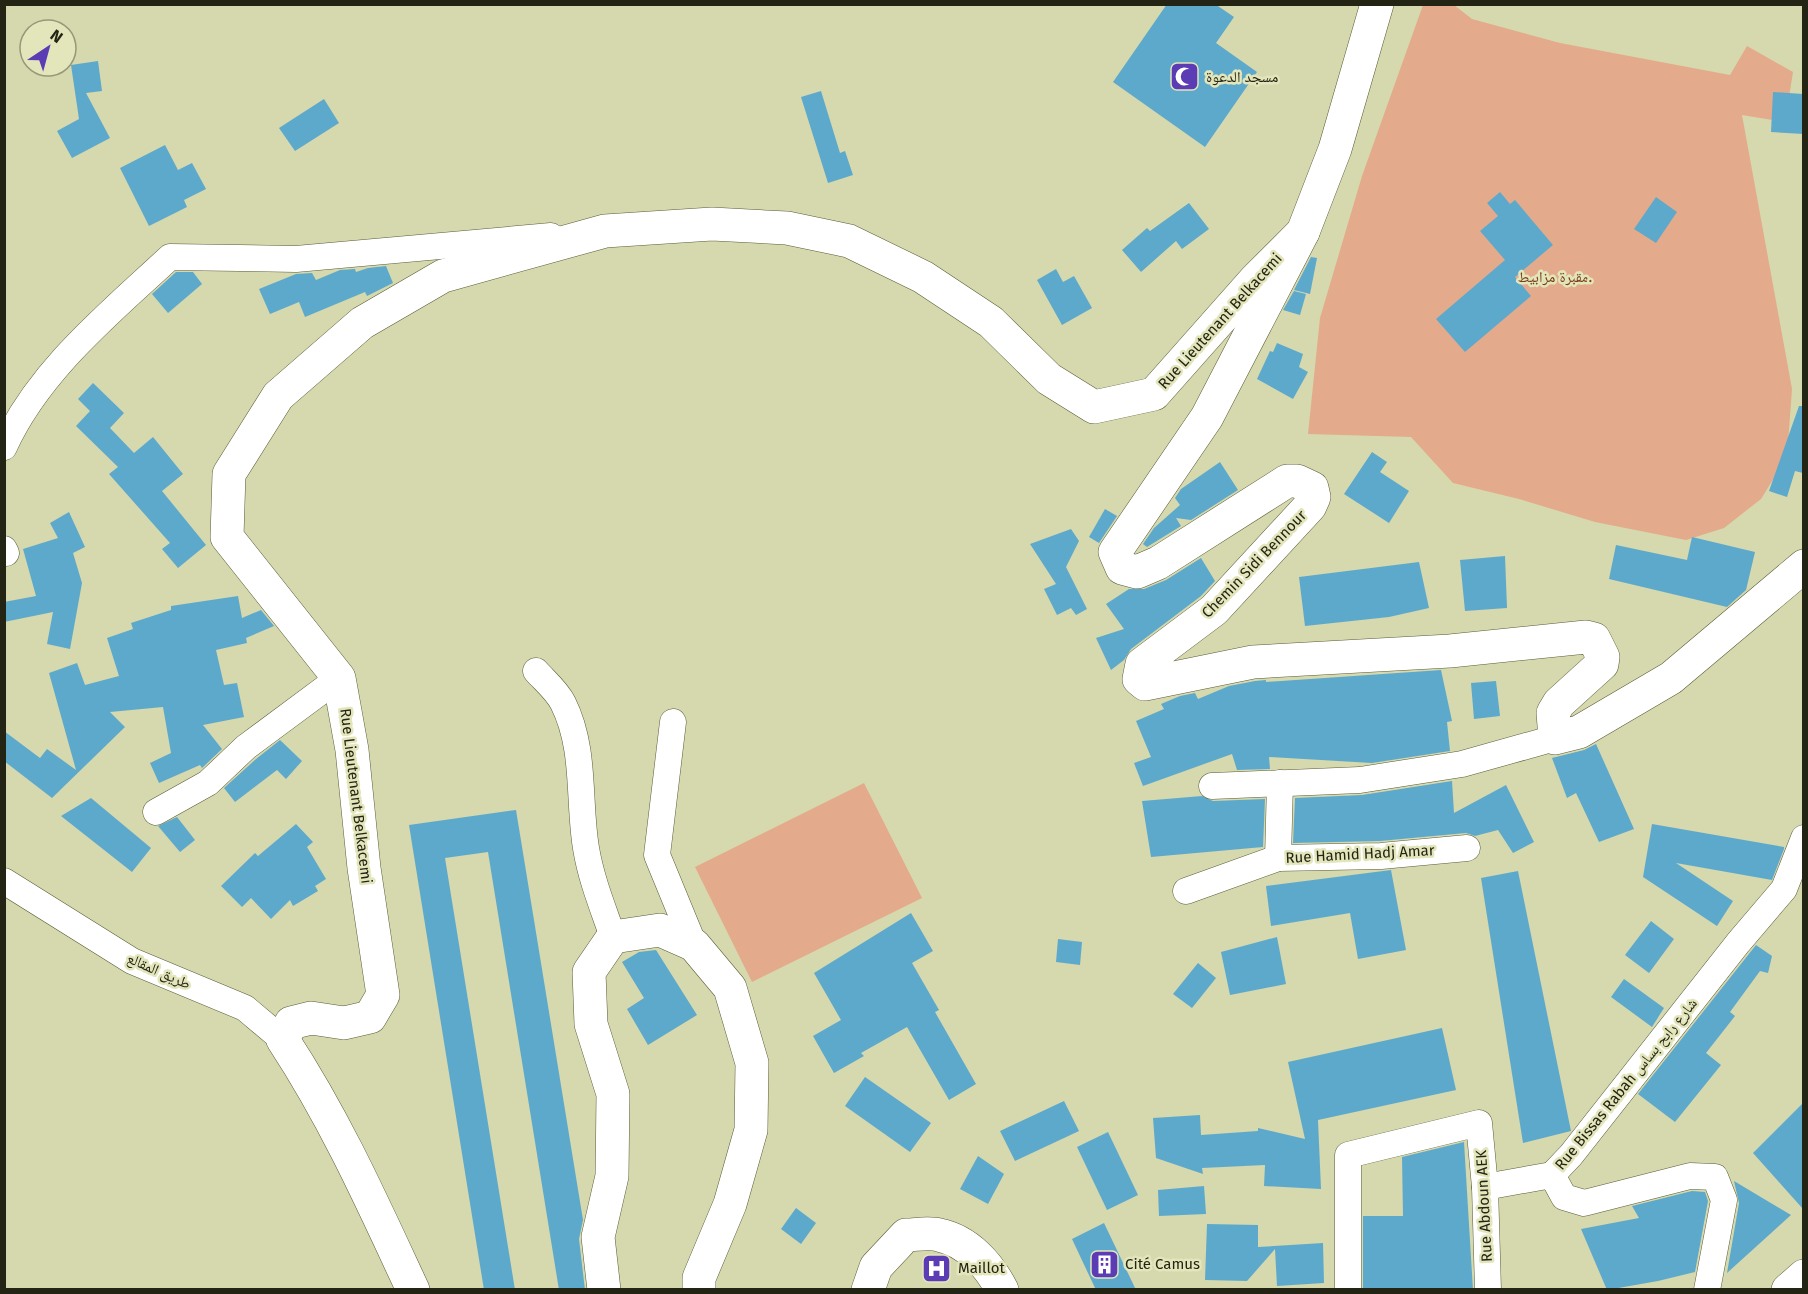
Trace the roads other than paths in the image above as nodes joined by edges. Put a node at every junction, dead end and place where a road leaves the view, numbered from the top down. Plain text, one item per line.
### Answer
1 (1377, 4) edge
2 (606, 231) junction
3 (1303, 232) junction
4 (4, 447) edge
5 (1803, 566) edge
6 (536, 671) dead end
7 (339, 678) junction
8 (673, 722) dead end
9 (1555, 738) junction
10 (1280, 783) junction
11 (1212, 786) dead end
12 (156, 812) dead end
13 (1803, 838) edge
14 (1467, 848) dead end
15 (1278, 858) junction
16 (4, 881) edge
17 (1186, 891) dead end
18 (613, 937) junction
19 (694, 945) junction
20 (283, 1040) junction
21 (1552, 1175) junction
22 (1485, 1187) junction
23 (1803, 1276) edge
24 (413, 1290) edge
25 (604, 1290) edge
26 (699, 1290) edge
27 (868, 1290) edge
28 (1002, 1290) edge
29 (1348, 1290) edge
30 (1488, 1290) edge
31 (1707, 1290) edge
32 (1788, 1290) edge

1 - 3 street, Chemin Sidi Bennour
2 - 3 street, Rue Lieutenant Belkacemi
2 - 4 street
2 - 7 street, Rue Lieutenant Belkacemi
3 - 9 street, Chemin Sidi Bennour
5 - 9 street
6 - 18 street
7 - 12 street
7 - 20 street, Rue Lieutenant Belkacemi
8 - 19 street
9 - 10 street
10 - 11 street
10 - 15 street
13 - 21 street, Rue Bissas Rabah شارع رابح بساس
14 - 15 street, Rue Hamid Hadj Amar
15 - 17 street, Rue Hamid Hadj Amar
16 - 20 street, طريق المقالع
18 - 19 street
18 - 25 street
19 - 26 street
20 - 24 street
21 - 22 street
21 - 31 street, Rue Bissas Rabah شارع رابح بساس
22 - 29 street, Rue Abdoun AEK
22 - 30 street, Rue Abdoun AEK
23 - 32 street
27 - 28 street

